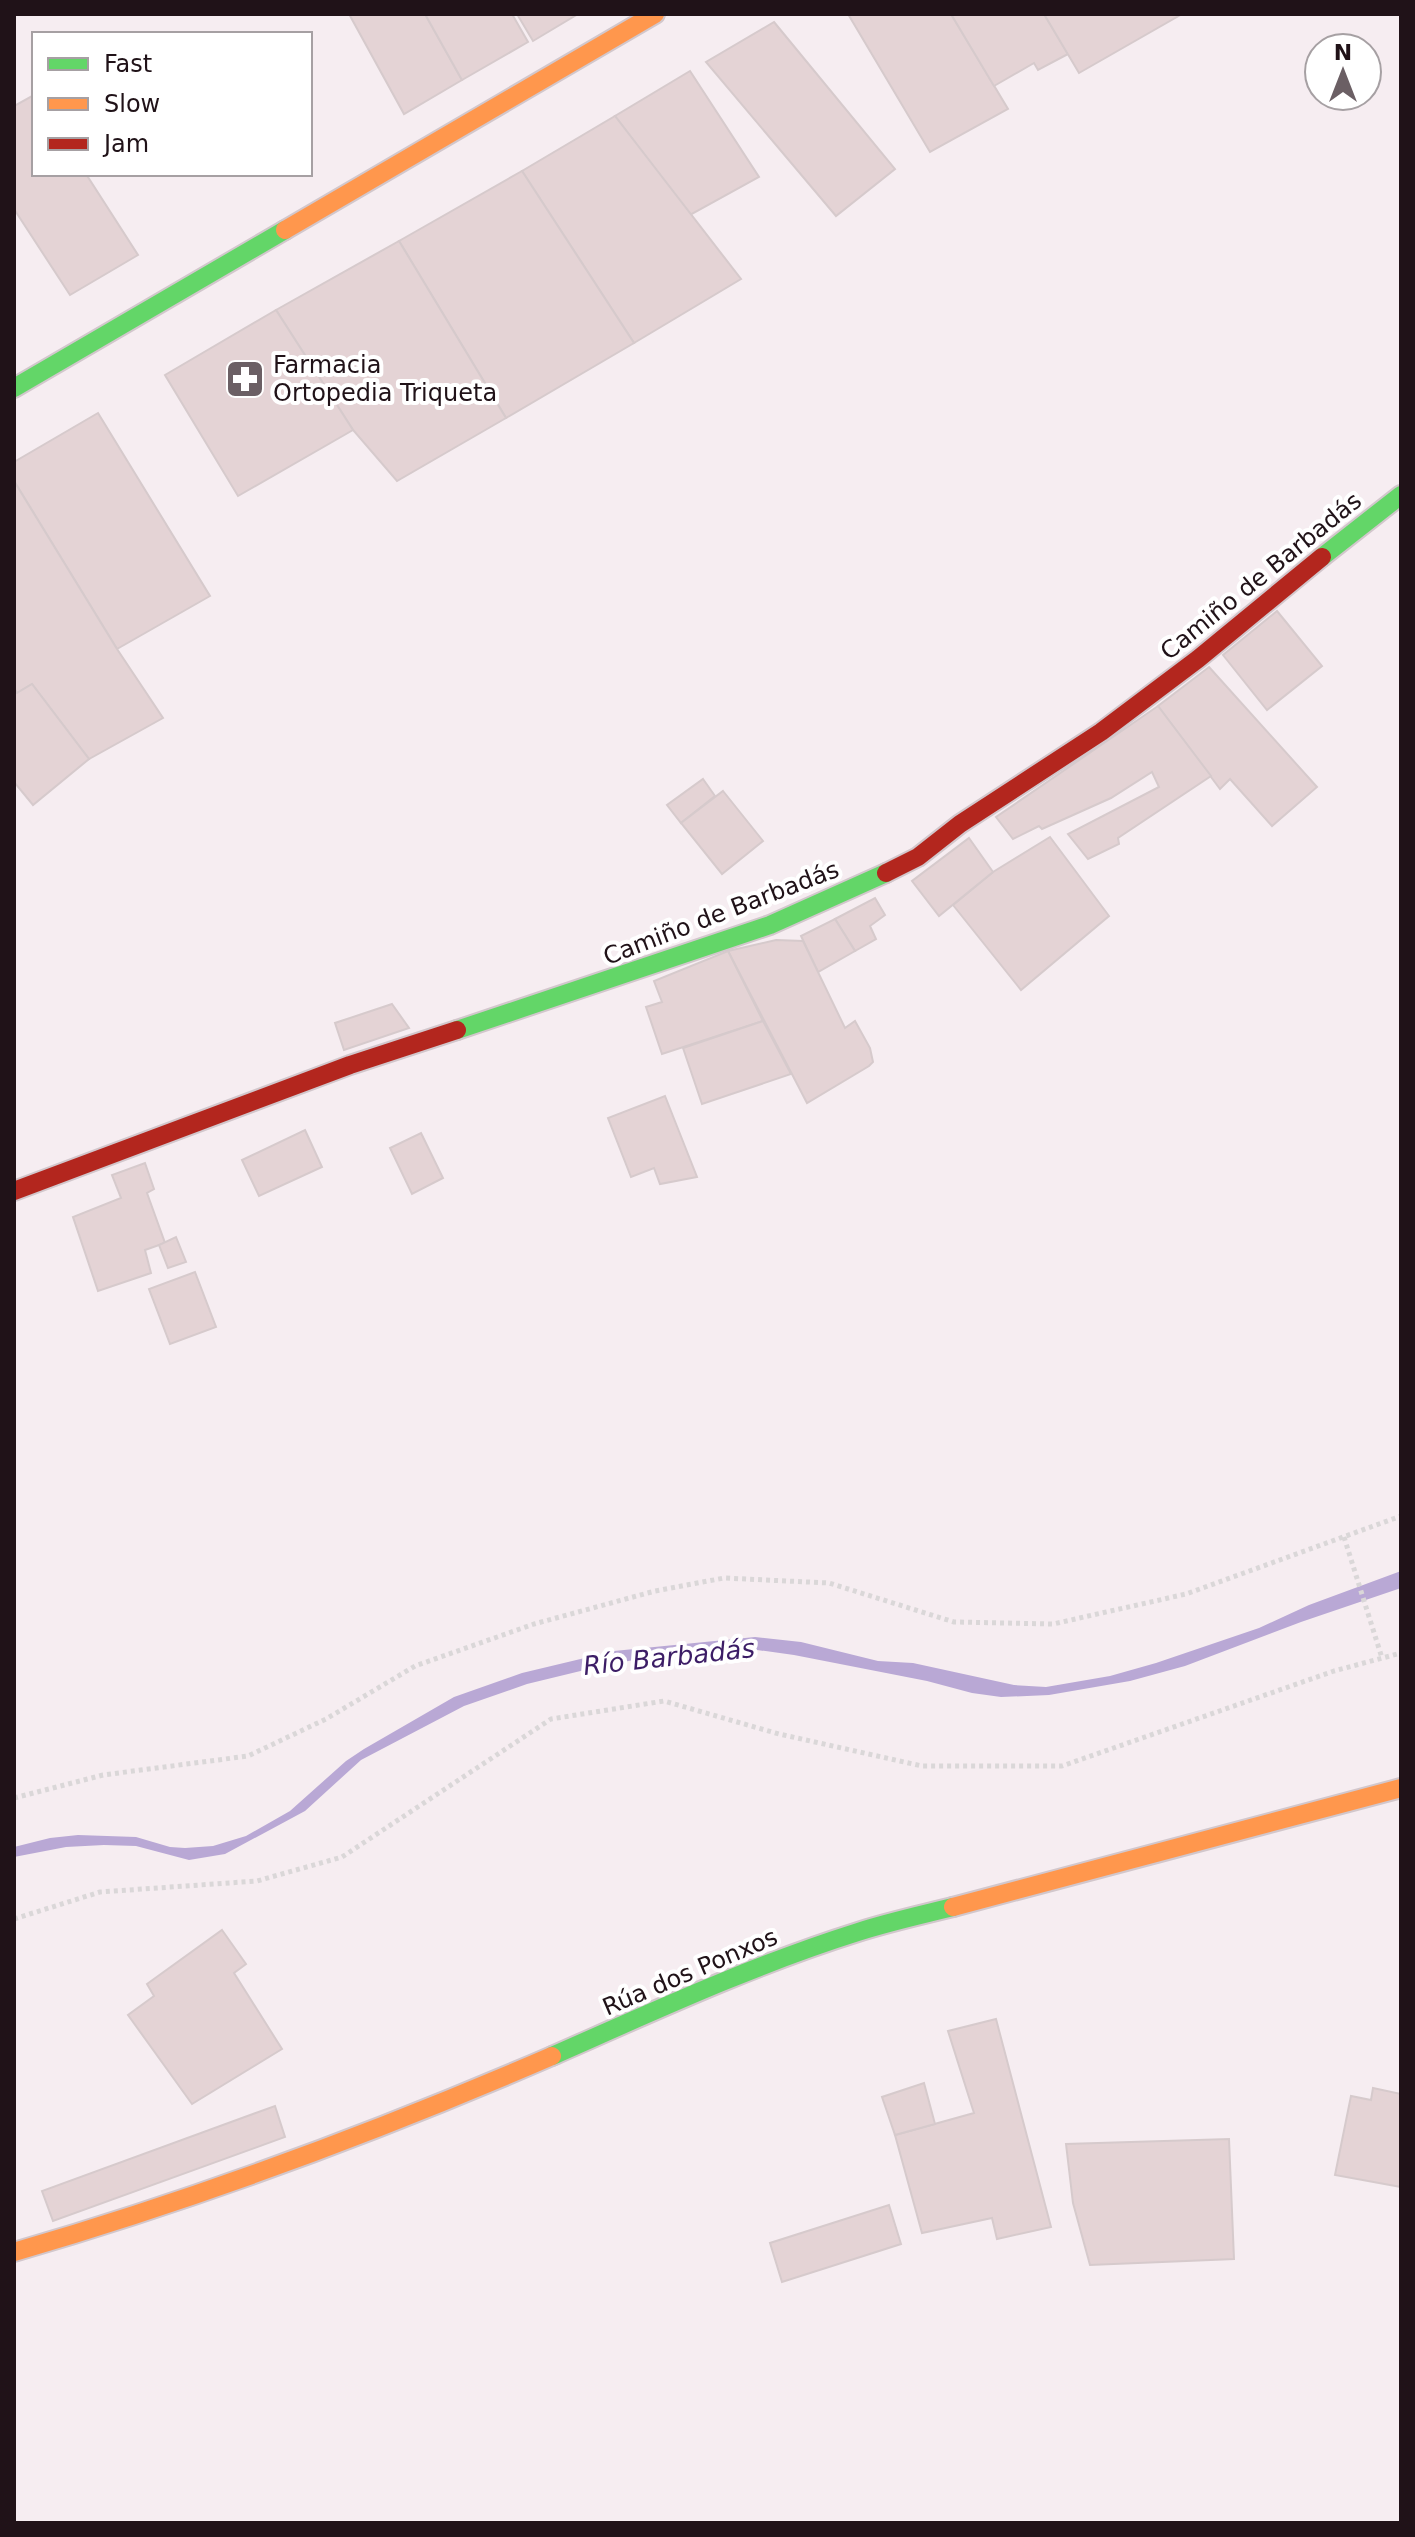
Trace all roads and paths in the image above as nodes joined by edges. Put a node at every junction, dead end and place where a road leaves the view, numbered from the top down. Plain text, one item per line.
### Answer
1 (655, 14) edge
2 (14, 388) edge
3 (1401, 495) edge
4 (14, 1191) edge
5 (1401, 1516) edge
6 (1344, 1537) junction
7 (1401, 1653) edge
8 (1382, 1658) junction
9 (1401, 1788) edge
10 (14, 1798) edge
11 (14, 1919) edge
12 (14, 2252) edge

1 - 2 street
3 - 4 street, Camiño de Barbadás
5 - 6 path
6 - 8 path
6 - 10 path
7 - 8 path
8 - 11 path
9 - 12 street, Rúa dos Ponxos

